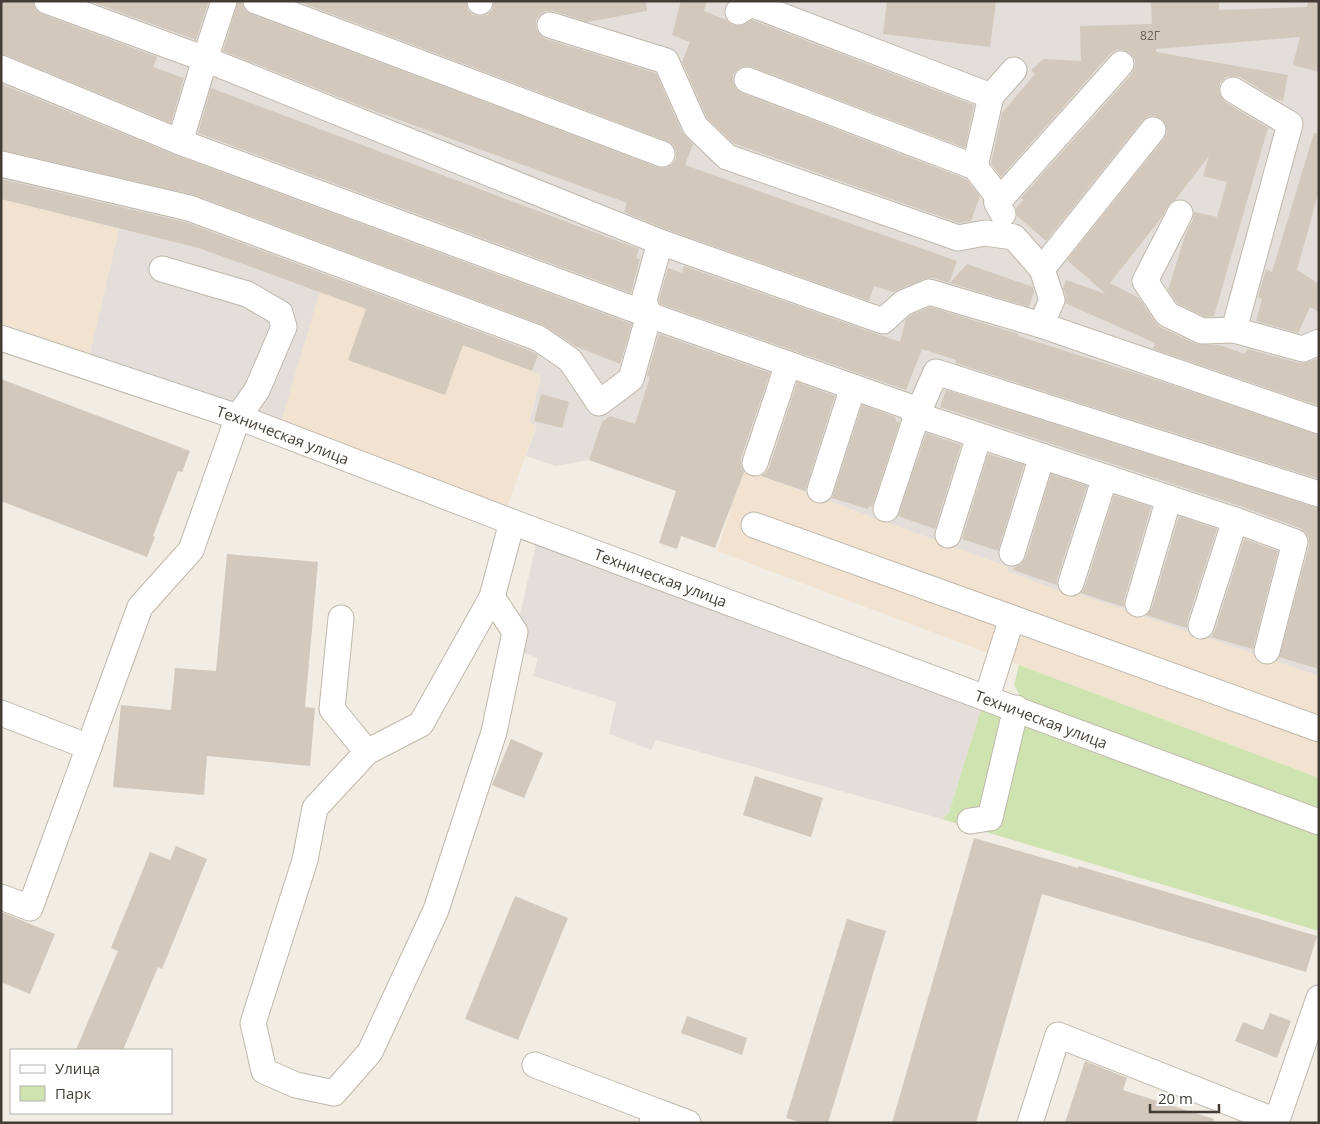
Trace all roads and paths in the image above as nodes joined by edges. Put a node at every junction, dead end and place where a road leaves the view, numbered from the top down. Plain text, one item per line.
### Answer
1 (47, 1) edge
2 (224, 1) edge
3 (256, 1) edge
4 (738, 12) dead end
5 (550, 25) dead end
6 (205, 59) junction
7 (1121, 64) dead end
8 (1, 68) edge
9 (1014, 70) dead end
10 (747, 80) dead end
11 (1233, 90) dead end
12 (991, 96) junction
13 (1153, 130) dead end
14 (180, 142) junction
15 (662, 154) dead end
16 (1, 164) edge
17 (975, 167) junction
18 (997, 203) junction
19 (1180, 213) dead end
20 (1014, 237) junction
21 (660, 242) junction
22 (162, 269) dead end
23 (1042, 269) junction
24 (649, 316) junction
25 (1042, 326) junction
26 (1234, 330) junction
27 (1, 338) edge
28 (1319, 342) edge
29 (788, 364) junction
30 (853, 387) junction
31 (917, 415) junction
32 (238, 417) junction
33 (1319, 421) edge
34 (979, 436) junction
35 (1042, 456) junction
36 (755, 463) dead end
37 (1104, 477) junction
38 (820, 490) dead end
39 (1319, 494) edge
40 (1169, 498) junction
41 (886, 509) dead end
42 (1235, 520) junction
43 (512, 522) junction
44 (754, 525) dead end
45 (948, 535) dead end
46 (1012, 553) dead end
47 (1071, 584) dead end
48 (492, 597) junction
49 (1138, 604) dead end
50 (341, 618) dead end
51 (1012, 618) junction
52 (1201, 626) dead end
53 (1268, 651) dead end
54 (987, 697) junction
55 (1016, 708) junction
56 (1, 713) edge
57 (1319, 729) edge
58 (89, 746) junction
59 (367, 752) junction
60 (970, 821) dead end
61 (1319, 822) edge
62 (1, 897) edge
63 (1319, 998) edge
64 (535, 1065) dead end
65 (654, 1117) edge
66 (1276, 1122) edge
67 (688, 1123) edge
68 (1030, 1123) edge

1 - 6 street
2 - 6 street
3 - 15 street
4 - 12 street
5 - 20 street
6 - 14 street
6 - 21 street
7 - 18 street
8 - 14 street
9 - 12 street
10 - 17 street
11 - 26 street
12 - 17 street
13 - 23 street
14 - 24 street
16 - 24 street
17 - 18 street
18 - 20 street
19 - 26 street
20 - 23 street
21 - 24 street
21 - 25 street
22 - 32 street
23 - 25 street
24 - 29 street
25 - 33 street
26 - 28 street
27 - 32 street, Техническая улица
29 - 30 street
29 - 36 street
30 - 31 street
30 - 38 street
31 - 34 street
31 - 39 street
31 - 41 street
32 - 43 street, Техническая улица
32 - 58 street
34 - 35 street
34 - 45 street
35 - 37 street
35 - 46 street
37 - 40 street
37 - 47 street
40 - 42 street
40 - 49 street
42 - 52 street
42 - 53 street
43 - 48 street
43 - 54 street, Техническая улица
44 - 51 street
48 - 59 street
48 - 59 street
50 - 59 street
51 - 54 street
51 - 57 street
54 - 55 street, Техническая улица
55 - 60 street
55 - 61 street, Техническая улица
56 - 58 street
58 - 62 street
63 - 66 street
64 - 65 street
65 - 67 street
66 - 68 street

